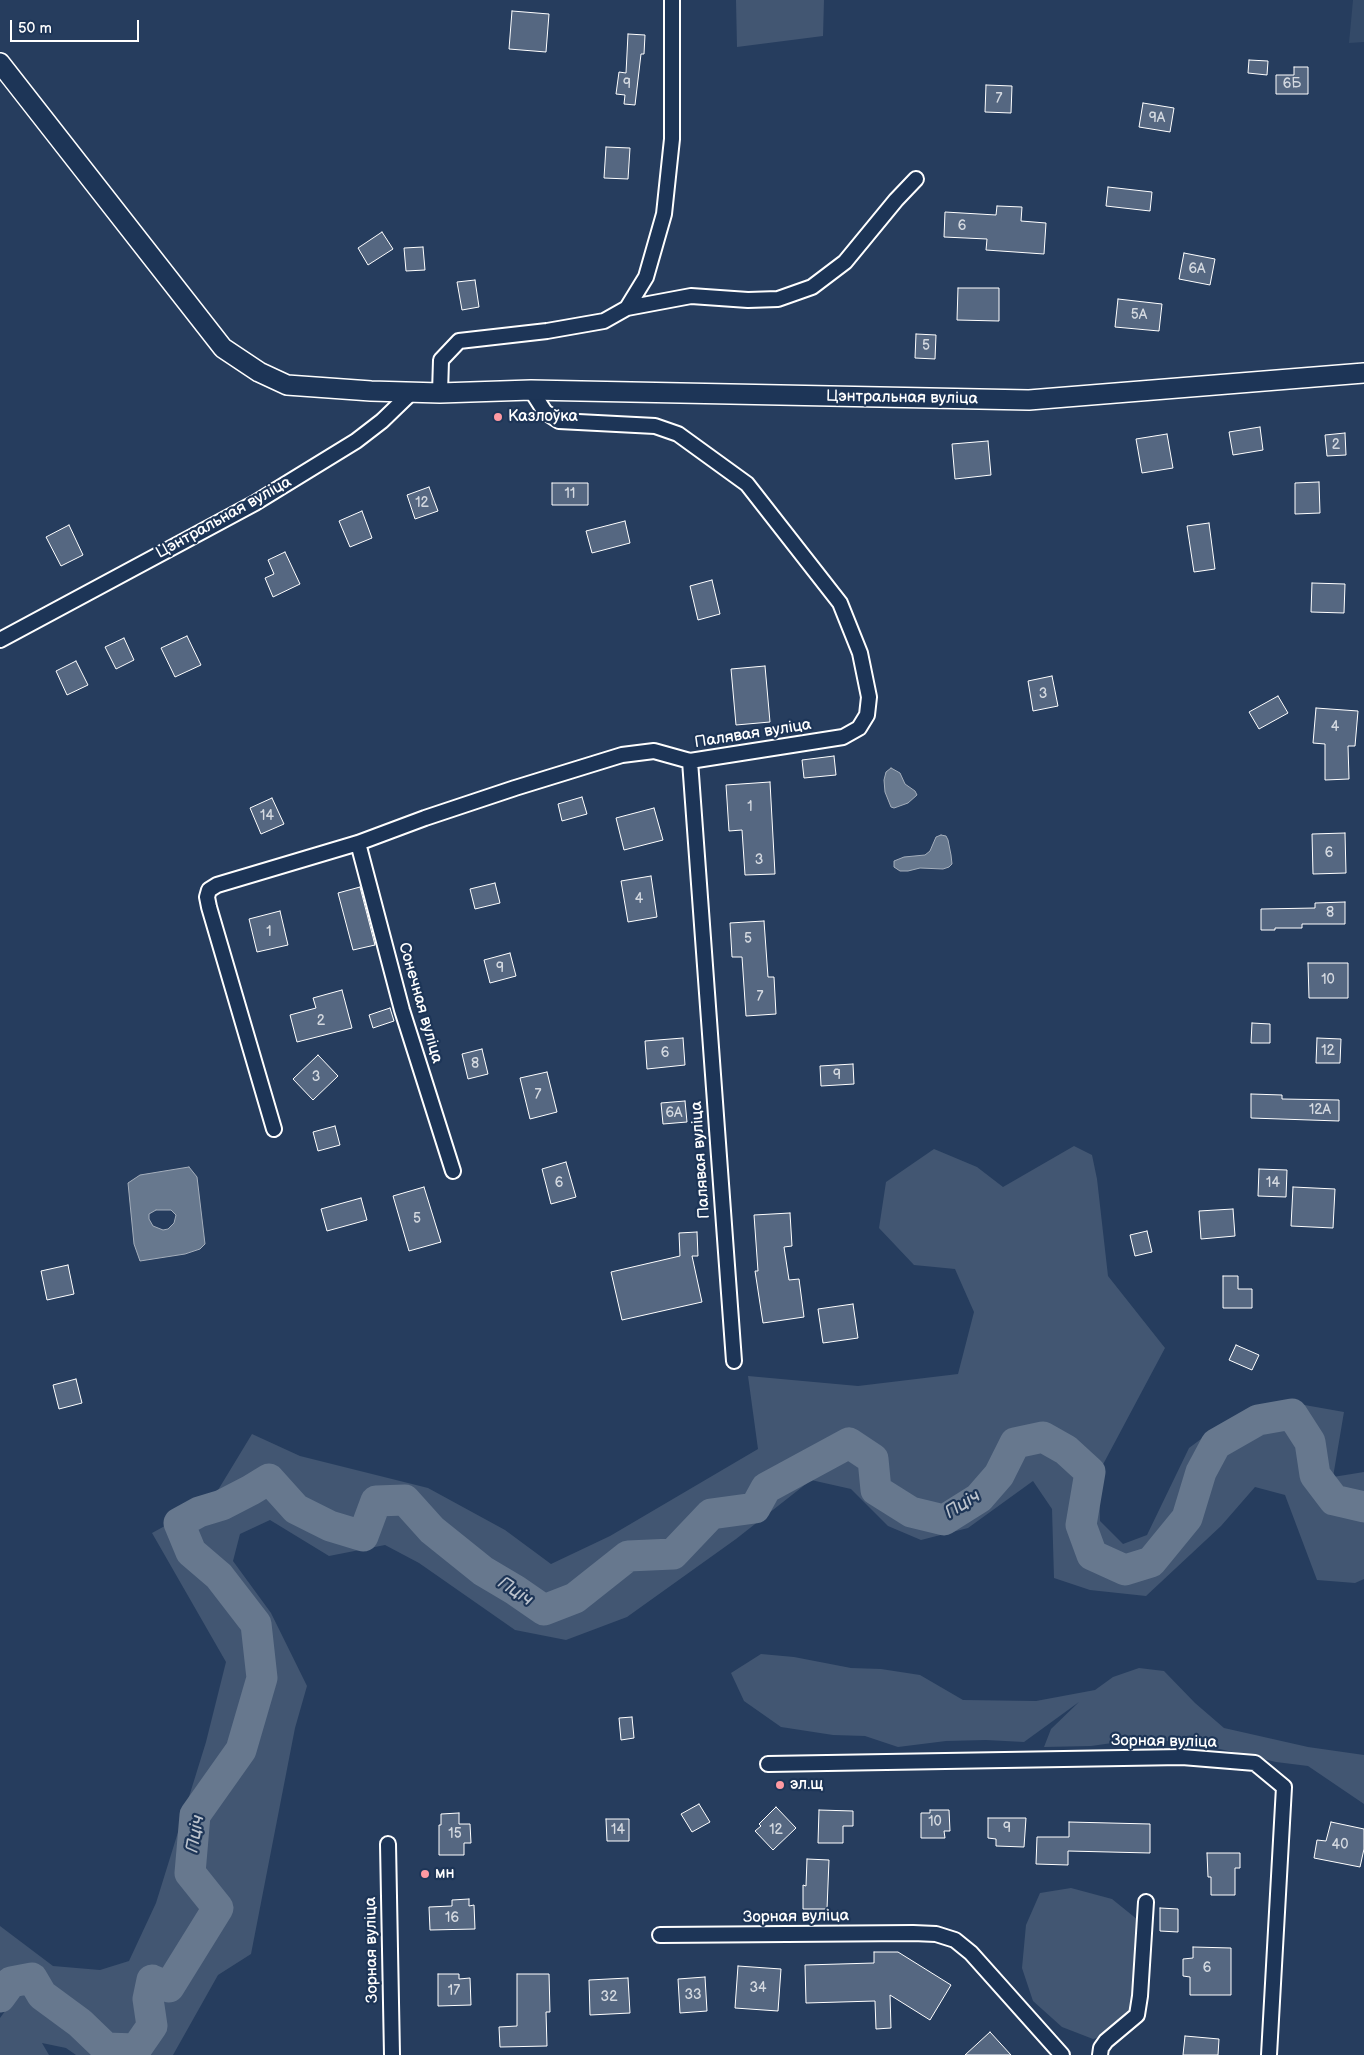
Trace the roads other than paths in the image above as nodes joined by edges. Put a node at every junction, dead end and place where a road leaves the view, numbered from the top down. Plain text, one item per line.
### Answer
1 (672, 0) edge
2 (0, 63) edge
3 (916, 180) dead end
4 (628, 308) junction
5 (1364, 373) edge
6 (531, 390) junction
7 (412, 392) junction
8 (440, 393) junction
9 (0, 640) edge
10 (690, 761) junction
11 (358, 843) junction
12 (274, 1129) dead end
13 (453, 1171) dead end
14 (734, 1361) dead end
15 (768, 1764) dead end
16 (388, 1844) dead end
17 (1146, 1902) dead end
18 (660, 1935) dead end
19 (392, 2055) edge
20 (1062, 2055) edge
21 (1100, 2055) edge
22 (1268, 2055) edge

1 - 4 street
2 - 7 main road
3 - 4 street
4 - 8 street
5 - 6 main road, Цэнтральная вуліца
6 - 8 main road, Цэнтральная вуліца
6 - 10 street, Палявая вуліца
7 - 8 main road, Цэнтральная вуліца
7 - 9 street, Цэнтральная вуліца
10 - 11 street
10 - 14 street, Палявая вуліца
11 - 12 street
11 - 13 street, Сонечная вуліца
15 - 22 street, Зорная вуліца
16 - 19 street, Зорная вуліца
17 - 21 street
18 - 20 street, Зорная вуліца

